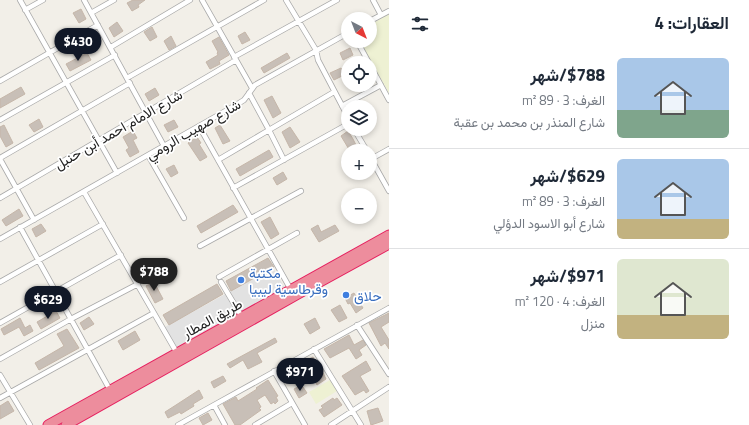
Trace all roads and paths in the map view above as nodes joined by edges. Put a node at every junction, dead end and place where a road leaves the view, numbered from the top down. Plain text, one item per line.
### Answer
1 (20, 0) edge
2 (43, 0) edge
3 (84, 0) edge
4 (114, 0) edge
5 (190, 0) edge
6 (202, 0) edge
7 (264, 0) edge
8 (286, 0) edge
9 (337, 0) edge
10 (373, 0) edge
11 (25, 10) junction
12 (389, 11) edge
13 (92, 13) junction
14 (381, 15) junction
15 (377, 17) edge
16 (299, 21) junction
17 (98, 25) junction
18 (217, 27) junction
19 (341, 37) edge
20 (111, 47) junction
21 (316, 50) junction
22 (50, 53) junction
23 (115, 55) junction
24 (235, 58) junction
25 (127, 78) junction
26 (377, 78) edge
27 (0, 81) edge
28 (66, 82) junction
29 (130, 83) junction
30 (381, 85) junction
31 (252, 88) junction
32 (334, 92) junction
33 (249, 93) junction
34 (353, 100) edge
35 (389, 100) edge
36 (341, 104) edge
37 (82, 110) junction
38 (146, 113) junction
39 (0, 120) edge
40 (199, 126) junction
41 (341, 128) edge
42 (269, 130) junction
43 (99, 140) junction
44 (164, 146) junction
45 (389, 149) edge
46 (148, 155) junction
47 (377, 155) edge
48 (0, 158) edge
49 (218, 160) junction
50 (284, 160) junction
51 (377, 170) edge
52 (117, 173) junction
53 (17, 188) junction
54 (233, 188) junction
55 (301, 191) dead end
56 (389, 191) edge
57 (84, 192) junction
58 (0, 198) edge
59 (184, 218) dead end
60 (250, 219) junction
61 (34, 220) junction
62 (103, 224) junction
63 (20, 228) junction
64 (297, 233) dead end
65 (389, 235) edge
66 (0, 239) edge
67 (389, 244) edge
68 (200, 246) dead end
69 (268, 249) junction
70 (121, 255) junction
71 (38, 260) junction
72 (218, 277) dead end
73 (0, 282) edge
74 (221, 282) dead end
75 (138, 284) junction
76 (291, 290) junction
77 (56, 292) junction
78 (389, 308) edge
79 (154, 313) junction
80 (242, 317) junction
81 (71, 319) junction
82 (0, 323) edge
83 (357, 326) junction
84 (314, 349) junction
85 (88, 350) junction
86 (177, 353) junction
87 (0, 359) edge
88 (274, 371) junction
89 (389, 374) edge
90 (0, 375) edge
91 (389, 387) edge
92 (110, 390) junction
93 (10, 393) junction
94 (0, 398) edge
95 (292, 403) junction
96 (214, 405) junction
97 (353, 411) junction
98 (30, 425) edge
99 (48, 425) edge
100 (66, 425) edge
101 (178, 425) edge
102 (225, 425) edge
103 (255, 425) edge
104 (305, 425) edge
105 (331, 425) edge
106 (361, 425) edge

1 - 11 street
2 - 11 street
3 - 13 street
4 - 13 street
5 - 20 street
6 - 18 street
7 - 18 street
8 - 16 street
9 - 16 street, شارع الامام احمد أبن حنبل
10 - 14 street
11 - 22 street
12 - 14 street
13 - 17 street
14 - 15 street
16 - 21 street
16 - 24 street, شارع الامام احمد أبن حنبل
17 - 20 street
17 - 22 street
18 - 24 street
18 - 25 street
19 - 21 street, شارع صهيب الرومي
20 - 23 street
21 - 31 street, شارع صهيب الرومي
21 - 32 street
22 - 27 street
22 - 28 street
23 - 25 street
23 - 28 street
24 - 31 street
24 - 38 street, شارع الامام احمد أبن حنبل
25 - 29 street
26 - 30 street
28 - 37 street
28 - 39 street
29 - 37 street
29 - 38 street
30 - 34 street
30 - 35 street
31 - 33 street, شارع صهيب الرومي
32 - 36 street
32 - 42 street
33 - 40 street, شارع صهيب الرومي
33 - 42 street
37 - 43 street
37 - 48 street
38 - 43 street, شارع الامام احمد أبن حنبل
38 - 44 street
40 - 44 street, شارع صهيب الرومي
40 - 49 street
41 - 50 street
42 - 49 street
42 - 50 street
43 - 52 street
43 - 53 street, شارع الامام احمد أبن حنبل
44 - 46 street, شارع صهيب الرومي
45 - 47 street
46 - 52 street, شارع صهيب الرومي
46 - 59 street
48 - 53 street
49 - 54 street
50 - 54 street
51 - 56 street
52 - 57 street, شارع صهيب الرومي
53 - 58 street, شارع الامام احمد أبن حنبل
53 - 61 street
54 - 60 street
55 - 60 street
57 - 61 street
57 - 62 street
60 - 68 street
60 - 69 street
61 - 63 street
62 - 70 street
62 - 71 street
63 - 66 street
63 - 71 street
64 - 69 street
65 - 76 highway, طريق المطار
67 - 100 highway, طريق المطار
69 - 72 street
69 - 76 street
70 - 75 street
70 - 77 street
71 - 73 street
71 - 77 street
74 - 80 street
75 - 79 street
75 - 81 street
76 - 80 highway, طريق المطار
77 - 81 street
77 - 82 street
78 - 83 street
79 - 85 street
79 - 86 street
80 - 86 highway, طريق المطار
81 - 85 street
81 - 87 street
83 - 84 street
83 - 89 street
84 - 88 street
84 - 97 street
85 - 92 street
85 - 93 street
86 - 92 highway, طريق المطار
88 - 95 street
88 - 96 street
90 - 93 street
91 - 97 street
92 - 99 highway, طريق المطار
93 - 94 street
93 - 98 street
95 - 103 street
95 - 104 street
96 - 101 street
96 - 102 street
97 - 105 street
97 - 106 street

